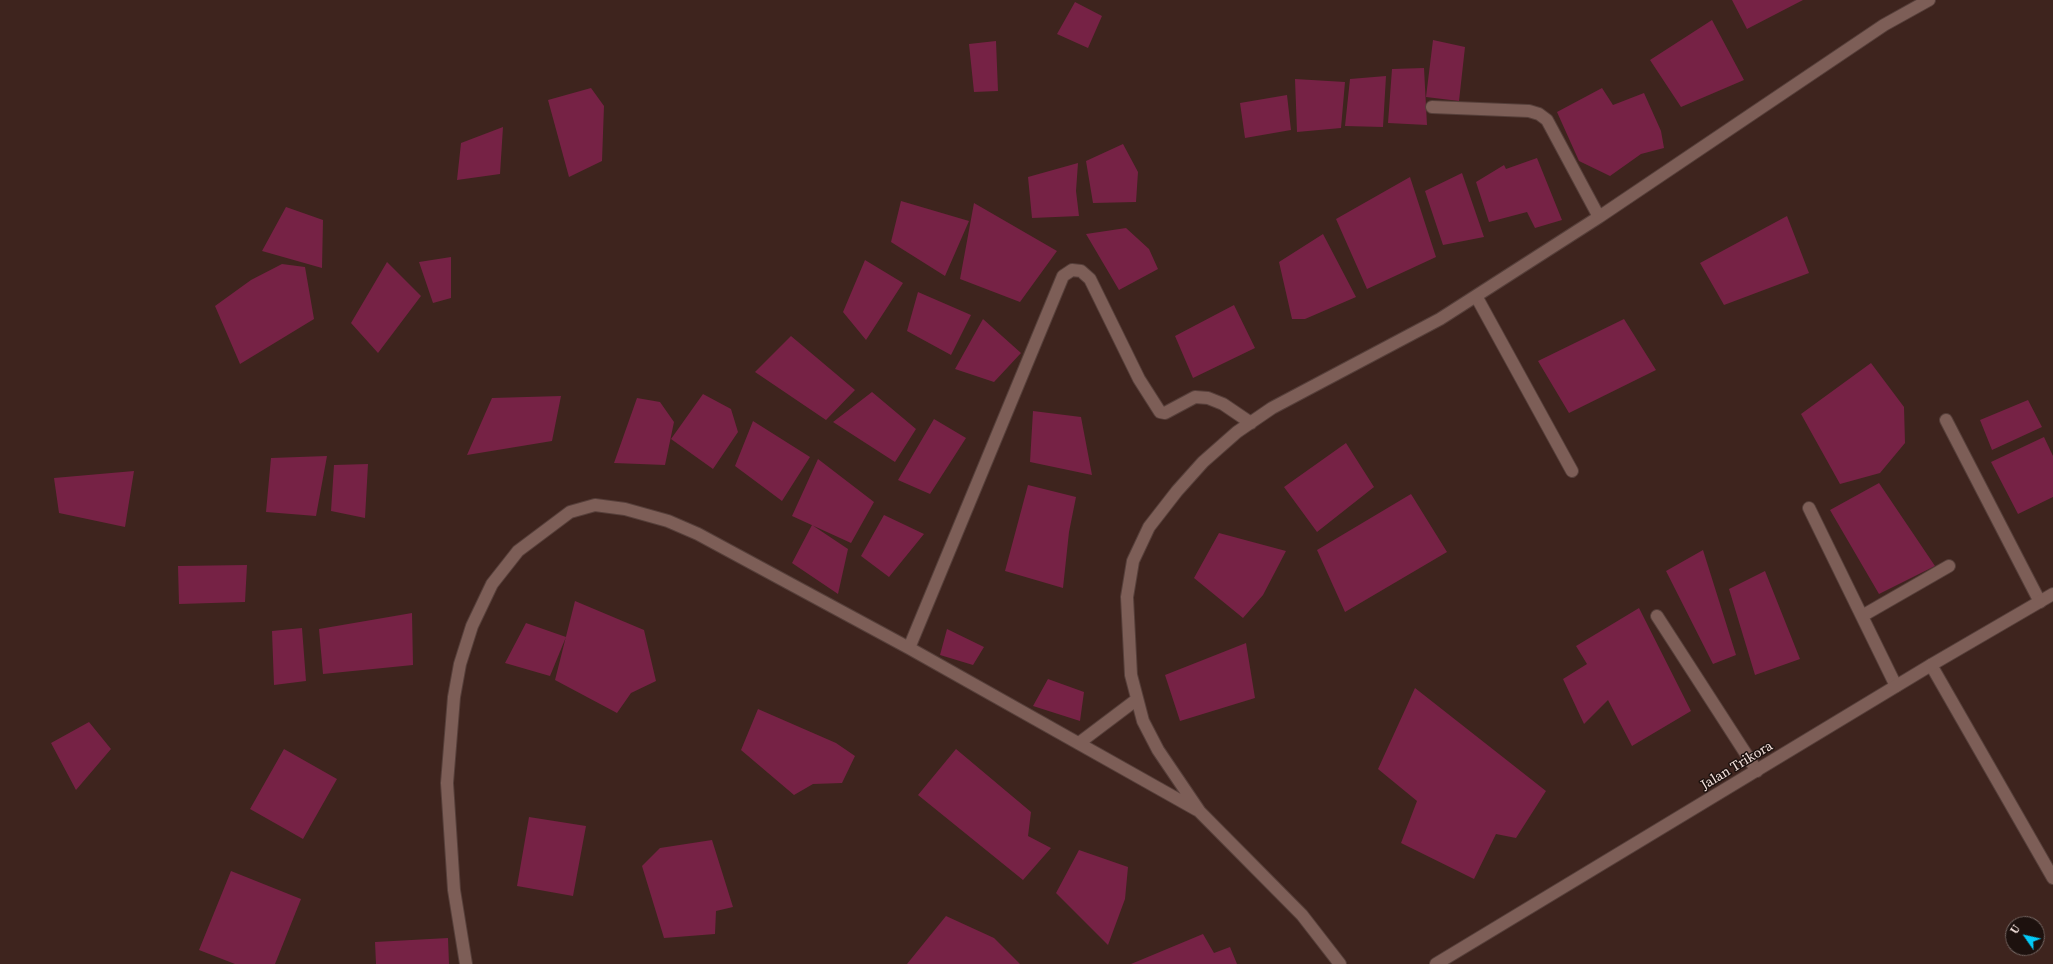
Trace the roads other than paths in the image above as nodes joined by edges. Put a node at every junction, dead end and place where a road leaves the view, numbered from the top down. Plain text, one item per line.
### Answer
1 (1929, 0) edge
2 (1432, 108) dead end
3 (1599, 217) junction
4 (1476, 296) junction
5 (1946, 420) dead end
6 (1251, 423) junction
7 (1572, 471) dead end
8 (1809, 508) dead end
9 (1948, 566) dead end
10 (2053, 594) edge
11 (2040, 602) junction
12 (1657, 616) dead end
13 (1862, 616) junction
14 (909, 648) junction
15 (1931, 665) junction
16 (1896, 686) junction
17 (1136, 700) junction
18 (1079, 743) junction
19 (1758, 771) junction
20 (1200, 812) junction
21 (2052, 874) edge
22 (466, 964) edge
23 (1340, 964) edge
24 (1436, 964) edge

1 - 3 street
2 - 3 street
3 - 4 street
4 - 6 street
4 - 7 street
5 - 11 street
6 - 14 street
6 - 17 street
8 - 13 street
9 - 13 street
10 - 11 street, Jalan Trikora
11 - 15 street, Jalan Trikora
12 - 19 street
13 - 16 street
14 - 18 street
14 - 22 street
15 - 16 street, Jalan Trikora
15 - 21 street
16 - 19 street, Jalan Trikora
17 - 18 street
17 - 20 street
18 - 20 street
19 - 24 street, Jalan Trikora
20 - 23 street

